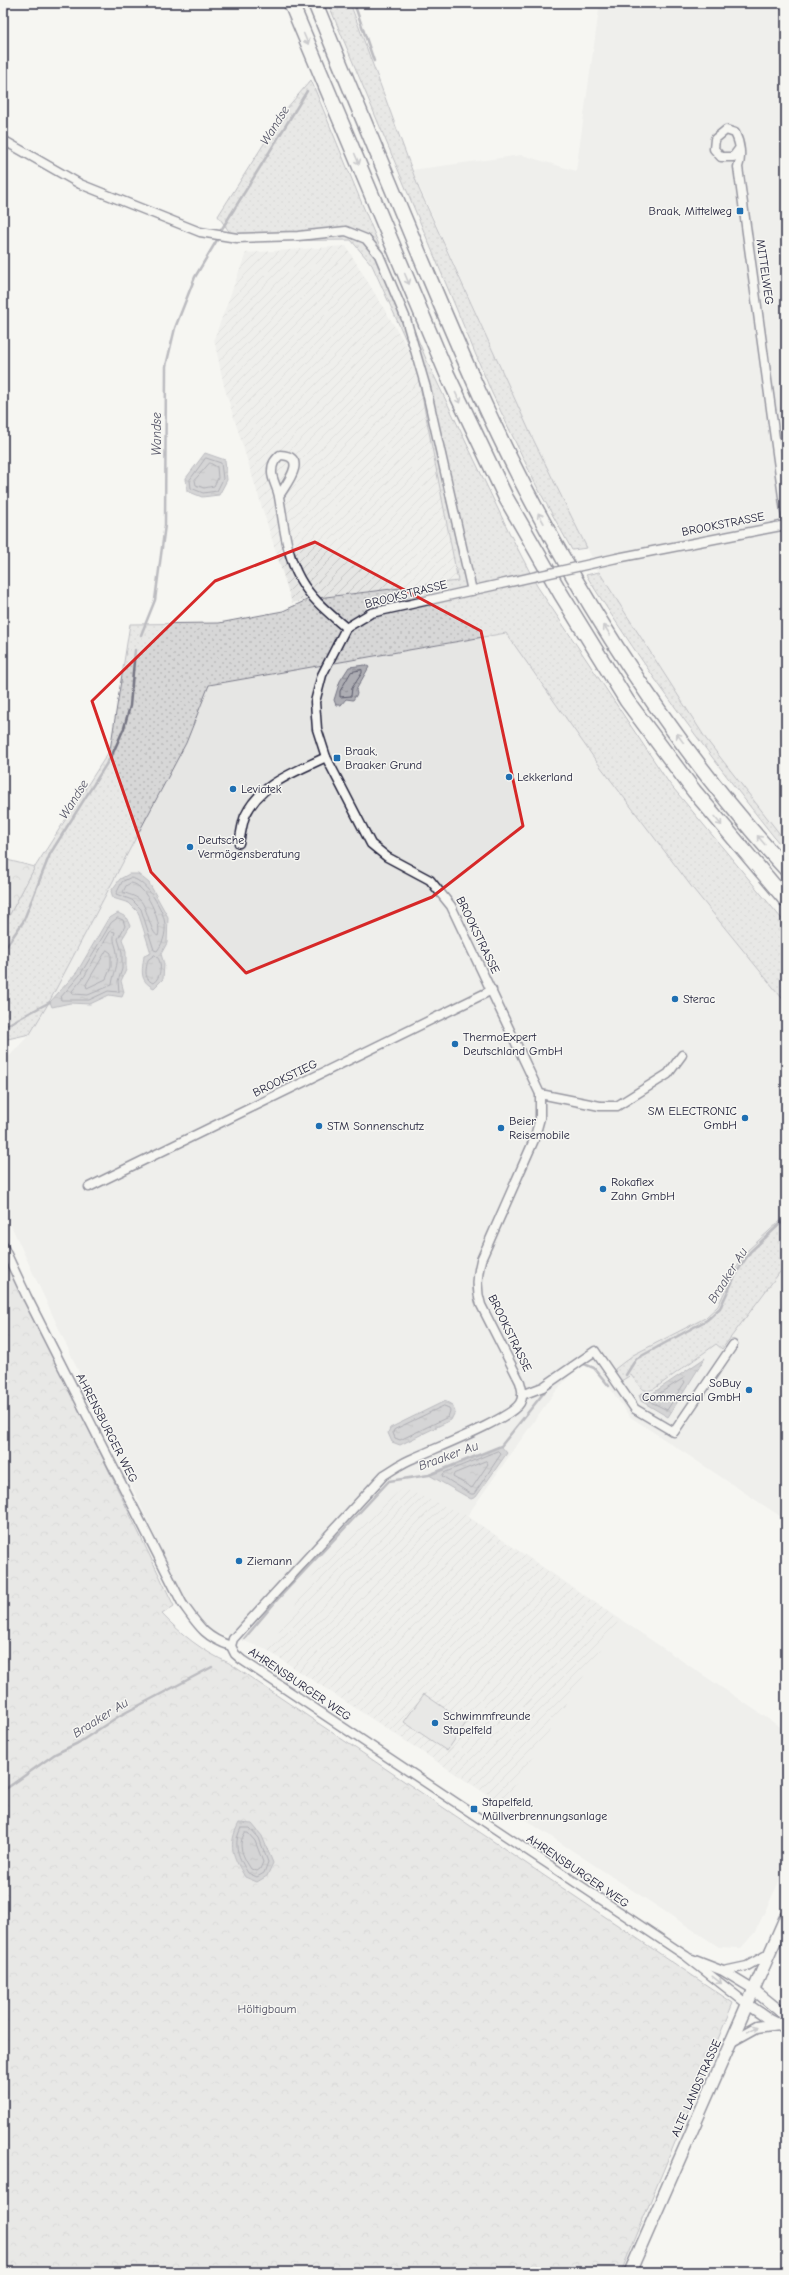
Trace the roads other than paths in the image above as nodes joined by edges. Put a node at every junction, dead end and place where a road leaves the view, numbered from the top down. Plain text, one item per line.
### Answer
1 (291, 3) edge
2 (314, 3) edge
3 (3, 140) edge
4 (739, 149) junction
5 (733, 157) junction
6 (738, 167) junction
7 (279, 496) dead end
8 (786, 518) edge
9 (786, 525) edge
10 (472, 591) junction
11 (346, 628) junction
12 (326, 757) junction
13 (239, 843) dead end
14 (786, 869) edge
15 (786, 900) edge
16 (492, 990) junction
17 (682, 1055) dead end
18 (540, 1094) junction
19 (89, 1187) dead end
20 (3, 1246) edge
21 (733, 1345) dead end
22 (522, 1395) junction
23 (231, 1646) junction
24 (786, 1916) edge
25 (770, 1953) junction
26 (686, 1956) junction
27 (723, 1971) junction
28 (754, 1990) junction
29 (747, 2004) junction
30 (786, 2016) edge
31 (782, 2026) edge
32 (730, 2042) junction
33 (630, 2272) edge

1 -> 15 highway
14 -> 2 highway
3 - 10 street
4 - 5 street
4 - 5 street
4 - 6 street, MITTELWEG
5 - 6 street
6 - 8 street, MITTELWEG
7 - 11 street
9 - 10 street, BROOKSTRASSE, bridge
10 - 11 street, BROOKSTRASSE
11 - 12 street, BROOKSTRASSE
12 - 13 street
12 - 16 street, BROOKSTRASSE
16 - 18 street, BROOKSTRASSE
16 - 19 street, BROOKSTIEG
17 - 18 street
18 - 22 street, BROOKSTRASSE
20 - 23 street, AHRENSBURGER WEG
21 - 22 street
22 - 23 street
23 - 26 street, AHRENSBURGER WEG
24 - 25 main road, ALTE LANDSTRASSE
25 - 27 street
25 - 28 main road, ALTE LANDSTRASSE
26 - 27 street, AHRENSBURGER WEG
26 -> 29 street, AHRENSBURGER WEG
27 - 28 street, AHRENSBURGER WEG
28 - 29 main road, ALTE LANDSTRASSE
28 - 30 street
29 - 31 street
29 - 32 main road, ALTE LANDSTRASSE
32 -> 31 street
32 - 33 main road, ALTE LANDSTRASSE

